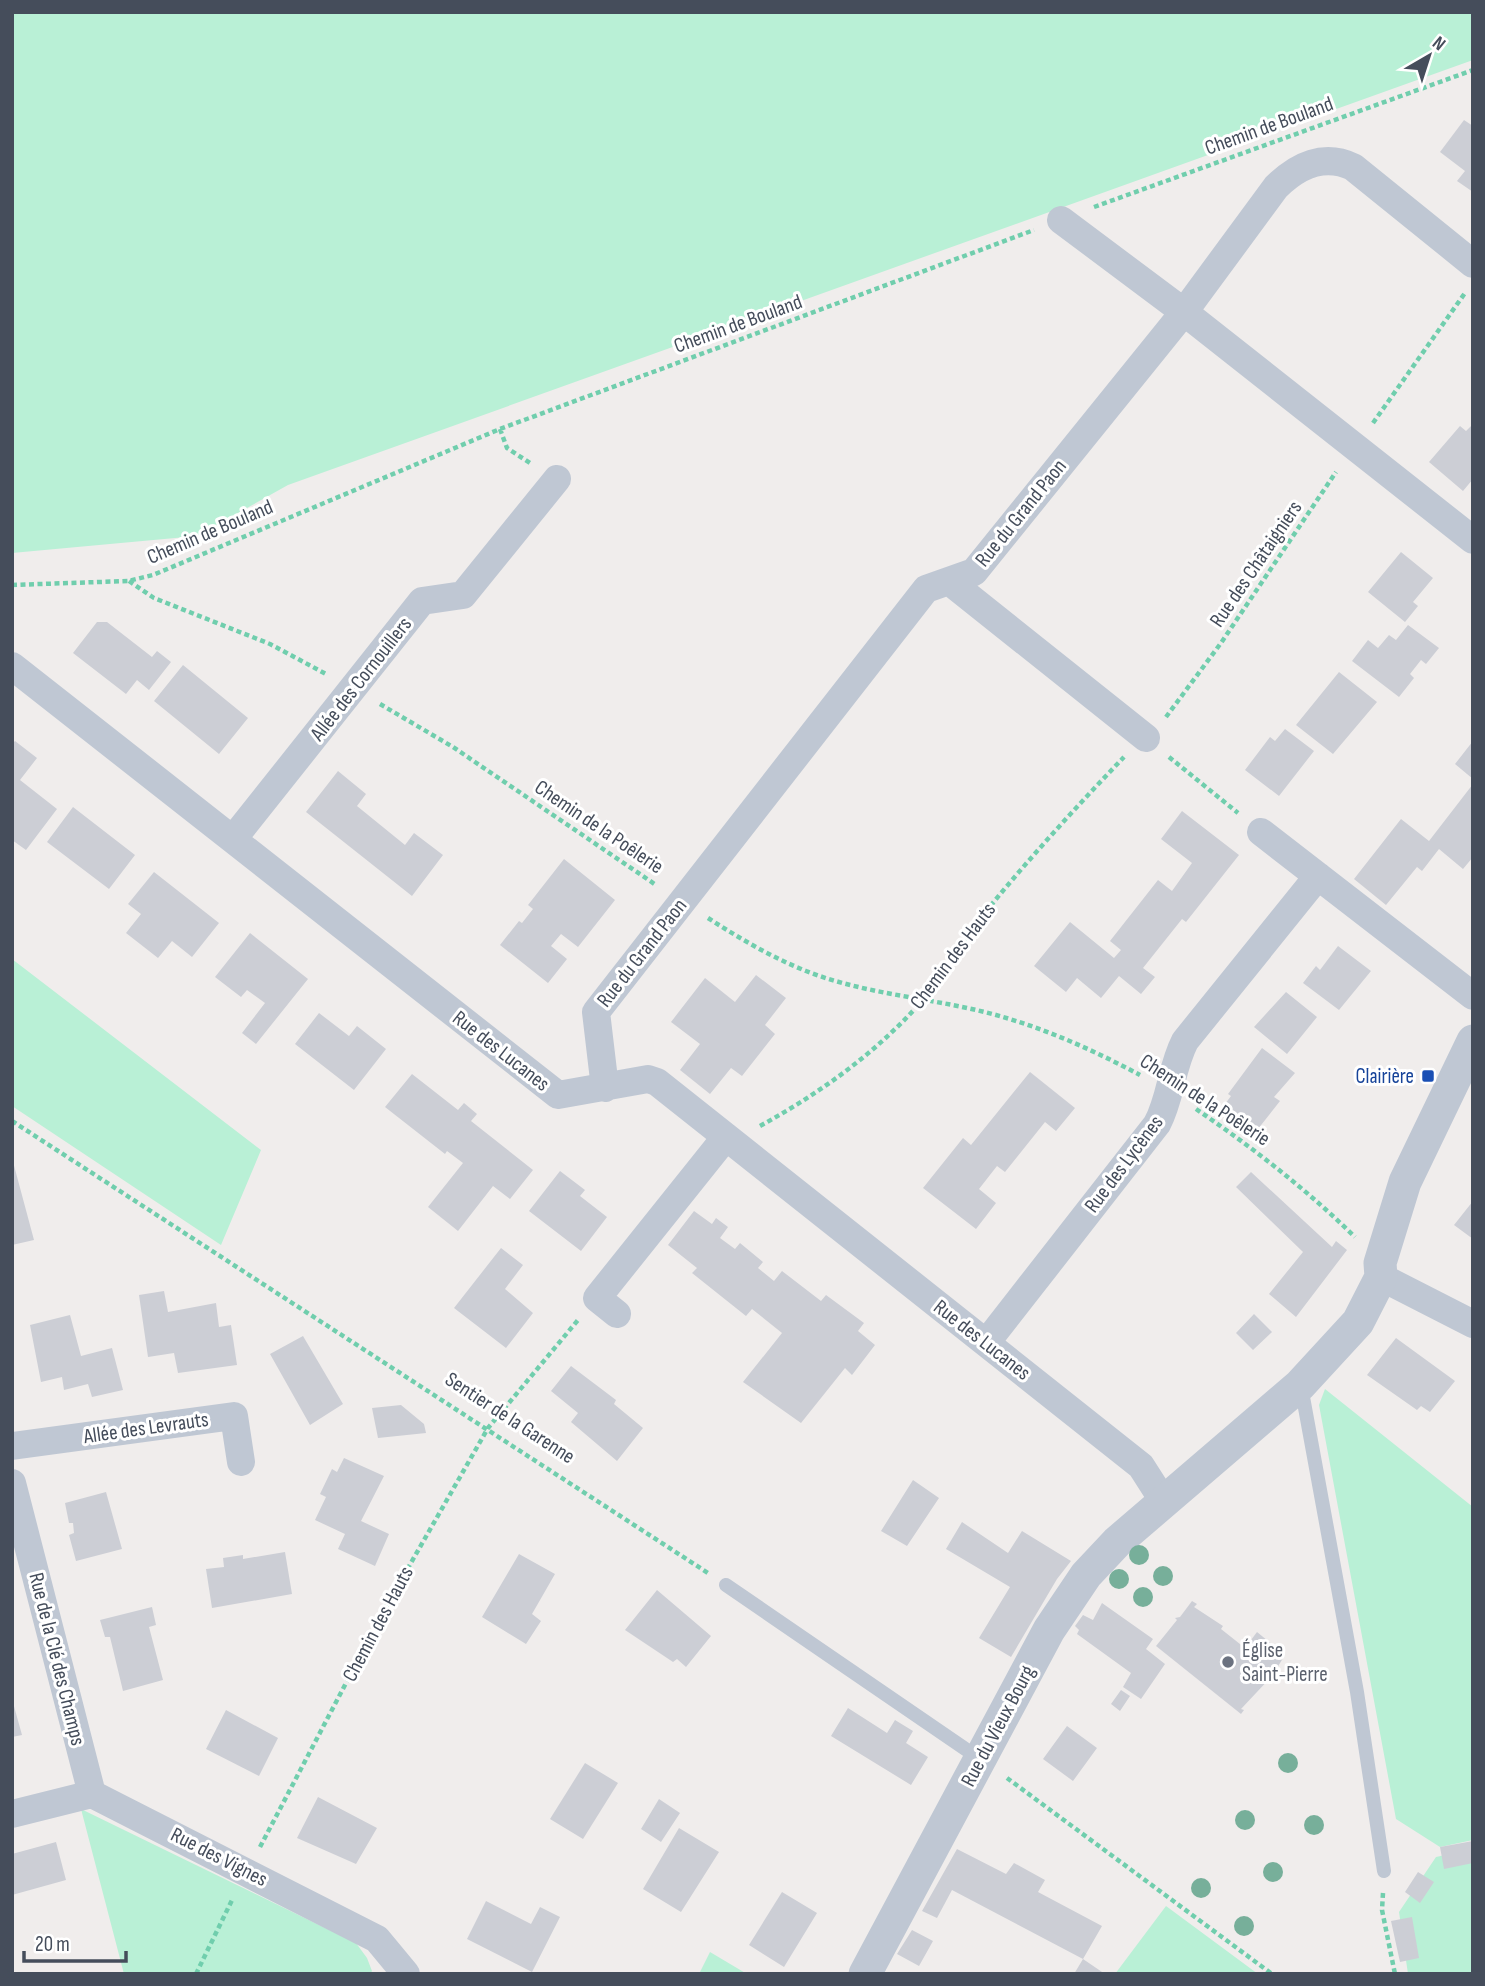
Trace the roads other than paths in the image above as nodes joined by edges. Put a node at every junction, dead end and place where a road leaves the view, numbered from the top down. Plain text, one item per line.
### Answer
1 (1061, 220) road end
2 (1473, 264) edge
3 (1184, 313) junction
4 (557, 480) road end
5 (1473, 540) edge
6 (949, 581) junction
7 (12, 666) edge
8 (1146, 738) road end
9 (1261, 832) road end
10 (233, 839) junction
11 (1318, 876) junction
12 (1473, 996) edge
13 (1473, 1041) edge
14 (605, 1088) junction
15 (725, 1138) junction
16 (1381, 1270) junction
17 (607, 1306) road end
18 (1473, 1324) edge
19 (986, 1343) junction
20 (1300, 1385) junction
21 (12, 1446) edge
22 (241, 1462) dead end
23 (12, 1483) edge
24 (1164, 1502) junction
25 (726, 1586) road end
26 (981, 1759) junction
27 (92, 1794) junction
28 (12, 1814) edge
29 (1384, 1871) road end
30 (406, 1974) edge
31 (865, 1974) edge

1 - 3 street
2 - 3 street, Rue du Grand Paon
3 - 5 street
3 - 6 street, Rue du Grand Paon
4 - 10 street, Allée des Cornouillers
6 - 8 street
6 - 14 street, Rue du Grand Paon
7 - 10 street, Rue des Lucanes
9 - 11 street
10 - 14 street, Rue des Lucanes
11 - 12 street
11 - 19 street, Rue des Lycènes
13 - 16 street
14 - 15 street, Rue des Lucanes
15 - 17 street
15 - 19 street, Rue des Lucanes
16 - 18 street
16 - 20 street
19 - 24 street, Rue des Lucanes
20 - 24 street, Rue du Vieux Bourg
20 - 29 lane
21 - 22 street, Allée des Levrauts
23 - 27 street, Rue de la Clé des Champs
24 - 26 street, Rue du Vieux Bourg
25 - 26 lane
26 - 31 street, Rue du Vieux Bourg
27 - 28 street
27 - 30 street, Rue des Vignes

